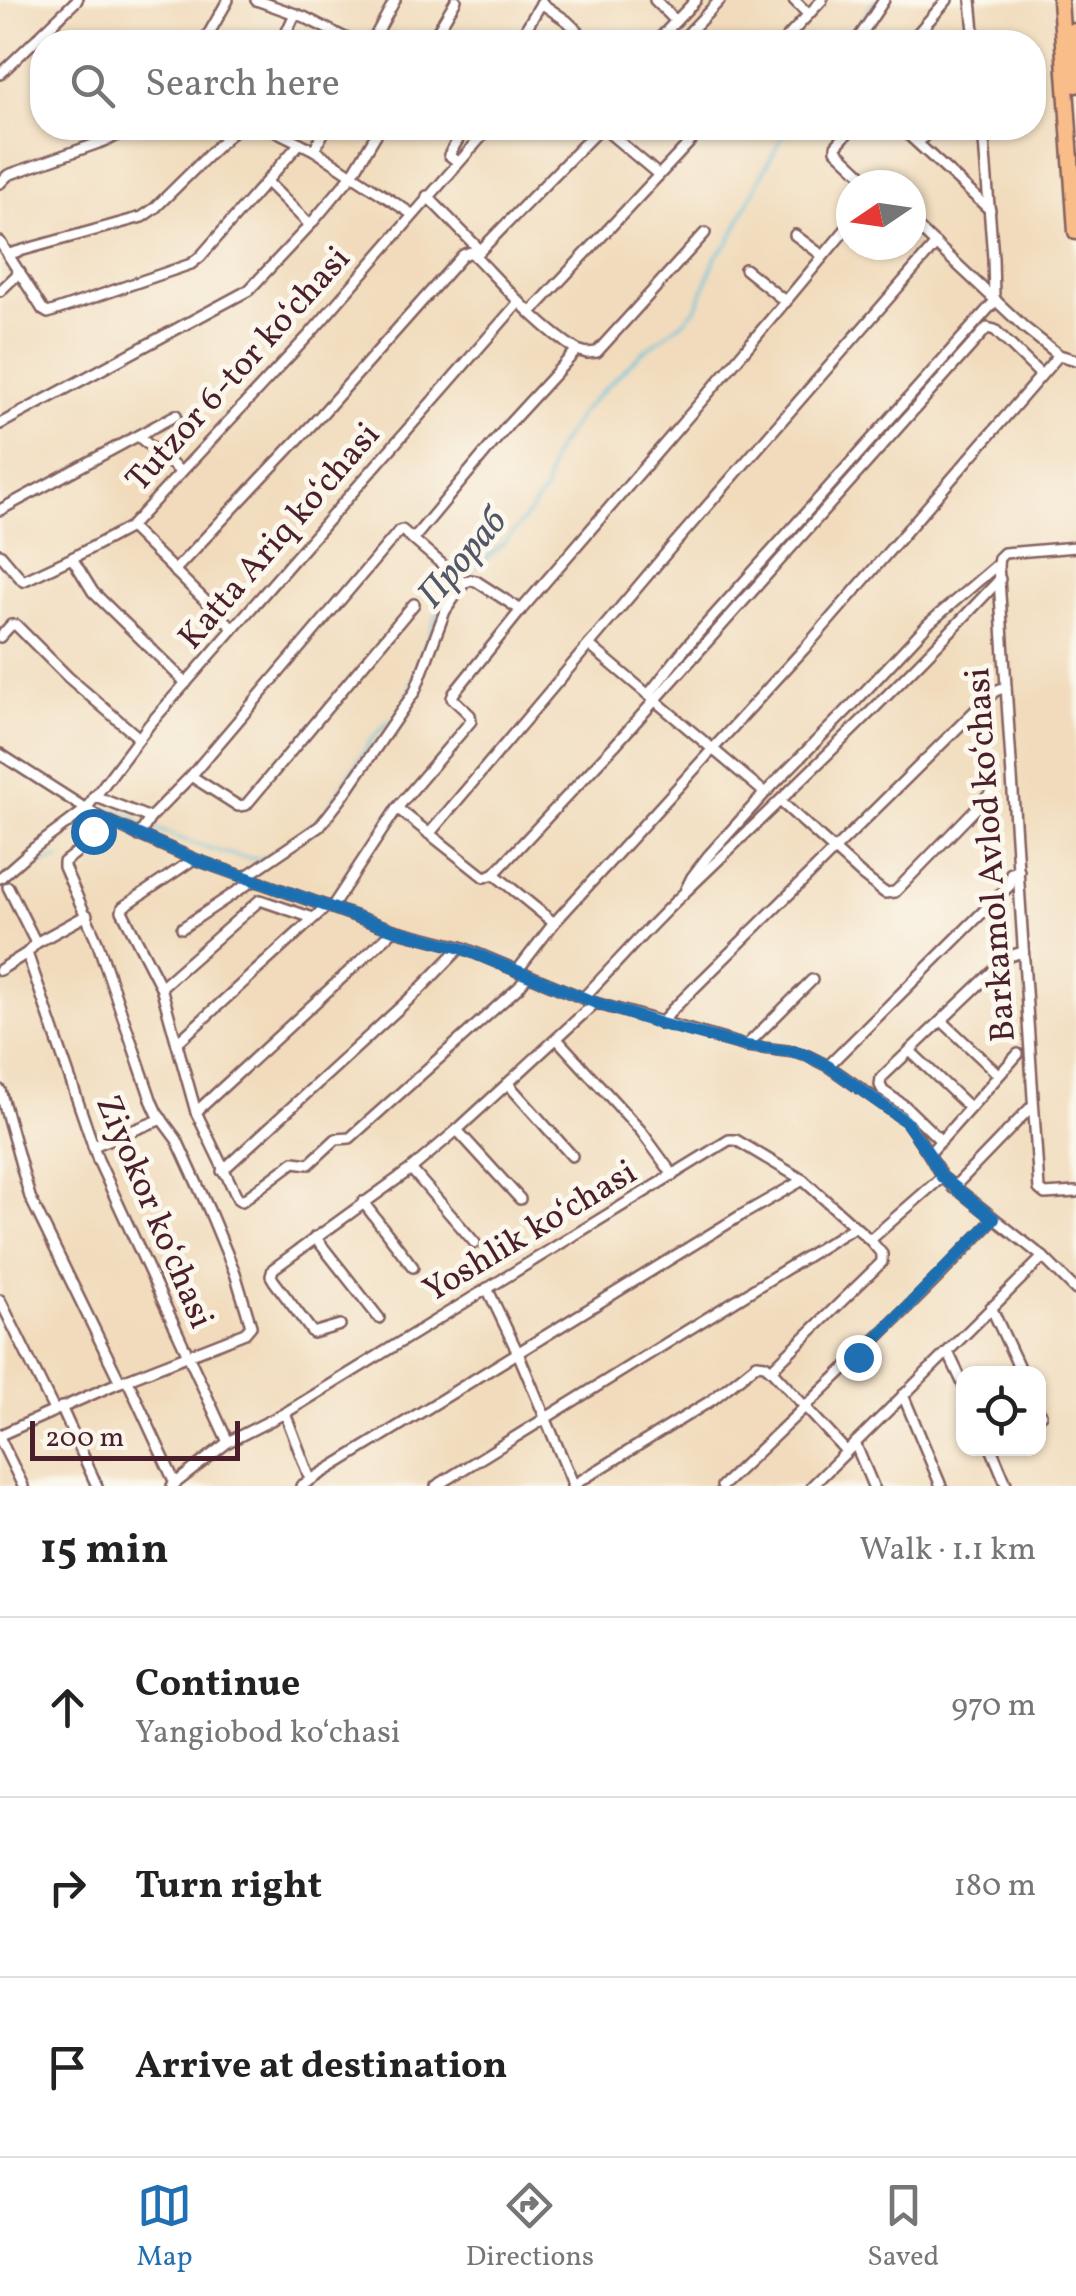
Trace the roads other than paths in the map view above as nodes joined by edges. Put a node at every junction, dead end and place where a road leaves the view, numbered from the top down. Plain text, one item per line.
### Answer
1 (77, 0) edge
2 (228, 0) edge
3 (256, 0) edge
4 (298, 0) edge
5 (395, 0) edge
6 (456, 0) edge
7 (654, 0) edge
8 (696, 0) edge
9 (720, 0) edge
10 (794, 0) edge
11 (822, 0) edge
12 (884, 0) edge
13 (947, 0) edge
14 (971, 0) edge
15 (1060, 0) edge
16 (1069, 0) edge
17 (542, 2) edge
18 (290, 13) junction
19 (808, 14) junction
20 (676, 21) junction
21 (46, 30) edge
22 (211, 30) edge
23 (285, 30) edge
24 (330, 30) edge
25 (379, 30) edge
26 (438, 30) edge
27 (525, 30) edge
28 (576, 30) edge
29 (667, 30) edge
30 (691, 30) edge
31 (794, 30) edge
32 (864, 30) edge
33 (921, 30) edge
34 (974, 30) edge
35 (1074, 43) edge
36 (30, 45) edge
37 (0, 74) edge
38 (1076, 85) edge
39 (110, 140) edge
40 (224, 140) edge
41 (294, 140) edge
42 (319, 140) edge
43 (373, 140) edge
44 (457, 140) edge
45 (478, 140) edge
46 (589, 140) edge
47 (616, 140) edge
48 (692, 140) edge
49 (841, 140) edge
50 (915, 140) edge
51 (921, 140) edge
52 (984, 140) edge
53 (300, 143) junction
54 (918, 143) junction
55 (314, 150) junction
56 (458, 162) junction
57 (857, 170) edge
58 (659, 174) junction
59 (352, 175) junction
60 (0, 182) edge
61 (267, 182) junction
62 (427, 196) junction
63 (990, 210) junction
64 (412, 214) junction
65 (310, 224) junction
66 (1076, 232) edge
67 (704, 233) dead end
68 (795, 234) dead end
69 (926, 235) edge
70 (836, 241) edge
71 (0, 242) edge
72 (936, 244) junction
73 (478, 253) junction
74 (9, 254) junction
75 (823, 256) junction
76 (745, 269) dead end
77 (20, 272) junction
78 (0, 291) edge
79 (995, 298) junction
80 (520, 302) junction
81 (786, 302) junction
82 (532, 312) junction
83 (577, 350) junction
84 (1060, 355) junction
85 (1076, 360) edge
86 (940, 371) junction
87 (1042, 375) junction
88 (176, 415) dead end
89 (0, 424) edge
90 (138, 436) junction
91 (182, 472) junction
92 (0, 510) edge
93 (130, 527) junction
94 (414, 538) junction
95 (1076, 547) edge
96 (0, 554) edge
97 (72, 558) junction
98 (998, 564) junction
99 (174, 571) junction
100 (1000, 579) junction
101 (462, 581) junction
102 (414, 604) dead end
103 (521, 610) junction
104 (233, 628) junction
105 (0, 638) edge
106 (590, 645) junction
107 (186, 682) junction
108 (1006, 687) junction
109 (652, 697) junction
110 (139, 738) junction
111 (713, 748) junction
112 (0, 754) edge
113 (190, 776) junction
114 (765, 794) junction
115 (990, 794) dead end
116 (94, 796) junction
117 (780, 801) junction
118 (397, 808) junction
119 (85, 810) junction
120 (100, 818) junction
121 (150, 818) junction
122 (428, 834) junction
123 (139, 836) junction
124 (833, 851) junction
125 (194, 859) junction
126 (1018, 871) junction
127 (494, 874) junction
128 (1, 875) edge
129 (249, 878) junction
130 (265, 884) junction
131 (8, 887) dead end
132 (685, 891) junction
133 (256, 902) junction
134 (330, 907) junction
135 (88, 915) junction
136 (313, 918) junction
137 (554, 923) junction
138 (182, 928) dead end
139 (394, 930) junction
140 (36, 943) junction
141 (461, 948) junction
142 (1024, 952) junction
143 (27, 953) junction
144 (0, 970) edge
145 (517, 971) junction
146 (528, 975) junction
147 (812, 980) dead end
148 (161, 986) junction
149 (583, 998) junction
150 (596, 1003) junction
151 (942, 1022) junction
152 (661, 1024) junction
153 (557, 1039) junction
154 (177, 1042) junction
155 (746, 1046) junction
156 (910, 1051) junction
157 (1018, 1054) dead end
158 (828, 1066) junction
159 (999, 1074) junction
160 (508, 1084) junction
161 (0, 1090) edge
162 (1032, 1106) junction
163 (970, 1108) junction
164 (196, 1112) junction
165 (162, 1119) junction
166 (13, 1129) junction
167 (457, 1130) junction
168 (0, 1135) edge
169 (940, 1141) junction
170 (93, 1146) junction
171 (929, 1154) junction
172 (572, 1156) dead end
173 (410, 1169) junction
174 (222, 1171) junction
175 (673, 1175) junction
176 (942, 1177) junction
177 (803, 1180) junction
178 (953, 1188) junction
179 (1076, 1192) edge
180 (520, 1200) dead end
181 (363, 1202) junction
182 (994, 1219) junction
183 (854, 1227) junction
184 (315, 1237) junction
185 (870, 1240) junction
186 (476, 1243) dead end
187 (1043, 1257) junction
188 (412, 1266) dead end
189 (487, 1288) junction
190 (1076, 1290) edge
191 (0, 1300) edge
192 (991, 1308) junction
193 (378, 1318) dead end
194 (340, 1326) dead end
195 (948, 1352) junction
196 (518, 1353) junction
197 (188, 1354) junction
198 (1018, 1366) edge
199 (956, 1369) edge
200 (771, 1370) junction
201 (123, 1381) junction
202 (903, 1396) junction
203 (805, 1406) junction
204 (57, 1409) junction
205 (285, 1413) junction
206 (547, 1418) junction
207 (0, 1437) edge
208 (228, 1442) junction
209 (855, 1443) junction
210 (846, 1451) junction
211 (995, 1456) edge
212 (305, 1482) edge
213 (174, 1485) edge
214 (23, 1486) edge
215 (97, 1486) edge
216 (436, 1486) edge
217 (573, 1486) edge
218 (722, 1486) edge
219 (812, 1486) edge
220 (873, 1486) edge
221 (941, 1486) edge
222 (1008, 1486) edge

1 - 21 street
2 - 22 street
3 - 18 street
4 - 18 street
5 - 25 street
6 - 26 street
7 - 20 street
8 - 20 street
9 - 30 street
10 - 19 street
11 - 19 street
12 - 32 street
13 - 33 street
14 - 34 street
15 - 66 highway
16 - 35 highway
17 - 27 street
17 - 28 street
18 - 23 street
18 - 24 street
19 - 31 street
20 - 29 street
35 - 38 highway
36 - 37 street
39 - 60 street
40 - 74 street
41 - 53 street
42 - 55 street
43 - 59 street
44 - 56 street
45 - 56 street, Tutzor 6-tor koʻchasi
46 - 73 street
47 - 58 street
48 - 58 street
49 - 57 street
50 - 54 street
51 - 54 street
52 - 63 street
53 - 55 street
53 - 61 street
54 - 63 street
55 - 59 street
56 - 62 street, Tutzor 6-tor koʻchasi
58 - 82 street
59 - 64 street
59 - 65 street
61 - 65 street
61 - 77 street
62 - 64 street, Tutzor 6-tor koʻchasi
62 - 73 street
63 - 79 street
64 - 91 street, Tutzor 6-tor koʻchasi
65 - 89 street
67 - 83 street
68 - 75 street
69 - 72 street
70 - 75 street
71 - 74 street
72 - 79 street
72 - 106 street
73 - 80 street
73 - 99 street
74 - 77 street
75 - 81 street
76 - 81 street
77 - 78 street
79 - 84 street
79 - 86 street
80 - 82 street
80 - 104 street, Katta Ariq koʻchasi
81 - 103 street
82 - 83 street
83 - 94 street
84 - 85 street
84 - 87 street
86 - 87 street
86 - 109 street
87 - 111 street
88 - 90 street
90 - 91 street
90 - 92 street
91 - 93 street, Tutzor 6-tor koʻchasi
93 - 97 street, Tutzor 6-tor koʻchasi
93 - 99 street
94 - 101 street
94 - 113 street
95 - 98 street
96 - 97 street, Tutzor 6-tor koʻchasi
97 - 107 street
98 - 100 street, Barkamol Avlod koʻchasi
98 - 114 street
99 - 104 street
100 - 108 street, Barkamol Avlod koʻchasi
100 - 117 street
101 - 103 street
101 - 129 street
102 - 113 street
103 - 118 street
104 - 107 street, Katta Ariq koʻchasi
105 - 110 street
106 - 109 street
106 - 122 street
107 - 110 street, Katta Ariq koʻchasi
108 - 124 street
108 - 126 street, Barkamol Avlod koʻchasi
109 - 111 street
109 - 127 street
110 - 116 street, Katta Ariq koʻchasi
111 - 114 street
111 - 137 street
112 - 119 street
113 - 121 street
114 - 132 street
115 - 124 street
116 - 119 street, Katta Ariq koʻchasi
116 - 121 street
117 - 124 street
117 - 132 street
118 - 122 street
118 - 134 street
119 - 120 street
119 - 128 street
120 - 123 street
120 - 135 street
121 - 123 street
122 - 127 street
123 - 125 street
124 - 152 street
125 - 129 street
125 - 148 street
126 - 142 street, Barkamol Avlod koʻchasi
126 - 158 street
127 - 137 street
129 - 130 street
129 - 138 street
130 - 133 street
130 - 134 street
131 - 140 street
132 - 149 street
133 - 136 street
133 - 148 street
134 - 136 street
134 - 139 street
135 - 140 street
135 - 165 street
136 - 154 street
137 - 145 street
139 - 141 street
139 - 164 street
140 - 143 street
141 - 145 street
141 - 174 street
142 - 151 street
142 - 162 street, Barkamol Avlod koʻchasi
143 - 144 street
143 - 170 street, Ziyokor koʻchasi
145 - 146 street
146 - 149 street
146 - 174 street
147 - 155 street
148 - 154 street
149 - 150 street
150 - 152 street
150 - 153 street
151 - 156 street
151 - 159 street
152 - 155 street
153 - 160 street
153 - 175 street
154 - 164 street
155 - 158 street
156 - 163 street
156 - 169 street
157 - 159 street
158 - 171 street
159 - 163 street
160 - 167 street
160 - 172 street
161 - 166 street
162 - 178 street
162 - 179 street, Barkamol Avlod koʻchasi
163 - 169 street
164 - 174 street
165 - 170 street
165 - 197 street
166 - 168 street
166 - 201 street
167 - 173 street
167 - 180 street
169 - 171 street
170 - 197 street, Ziyokor koʻchasi
171 - 176 street
173 - 181 street
173 - 186 street
175 - 177 street, Yoshlik koʻchasi
175 - 189 street, Yoshlik koʻchasi
176 - 178 street
176 - 185 street
177 - 183 street, Yoshlik koʻchasi
177 - 196 street
178 - 182 street
181 - 184 street
181 - 188 street
182 - 187 street
182 - 203 street
183 - 185 street, Yoshlik koʻchasi
183 - 206 street
184 - 193 street
184 - 194 street
185 - 200 street
187 - 190 street
187 - 192 street
189 - 196 street
189 - 205 street, Yoshlik koʻchasi
191 - 204 street
192 - 195 street
192 - 198 street
195 - 199 street
195 - 202 street
196 - 206 street
196 - 212 street
197 - 201 street, Ziyokor koʻchasi
197 - 208 street
200 - 203 street
200 - 217 street
201 - 204 street, Ziyokor koʻchasi
201 - 213 street
202 - 209 street
202 - 221 street
203 - 210 street
203 - 218 street
204 - 207 street, Ziyokor koʻchasi
204 - 215 street
205 - 208 street, Yoshlik koʻchasi
205 - 212 street
206 - 216 street
206 - 217 street
207 - 214 street
208 - 213 street, Yoshlik koʻchasi
209 - 210 street
209 - 220 street
210 - 219 street
211 - 222 street

